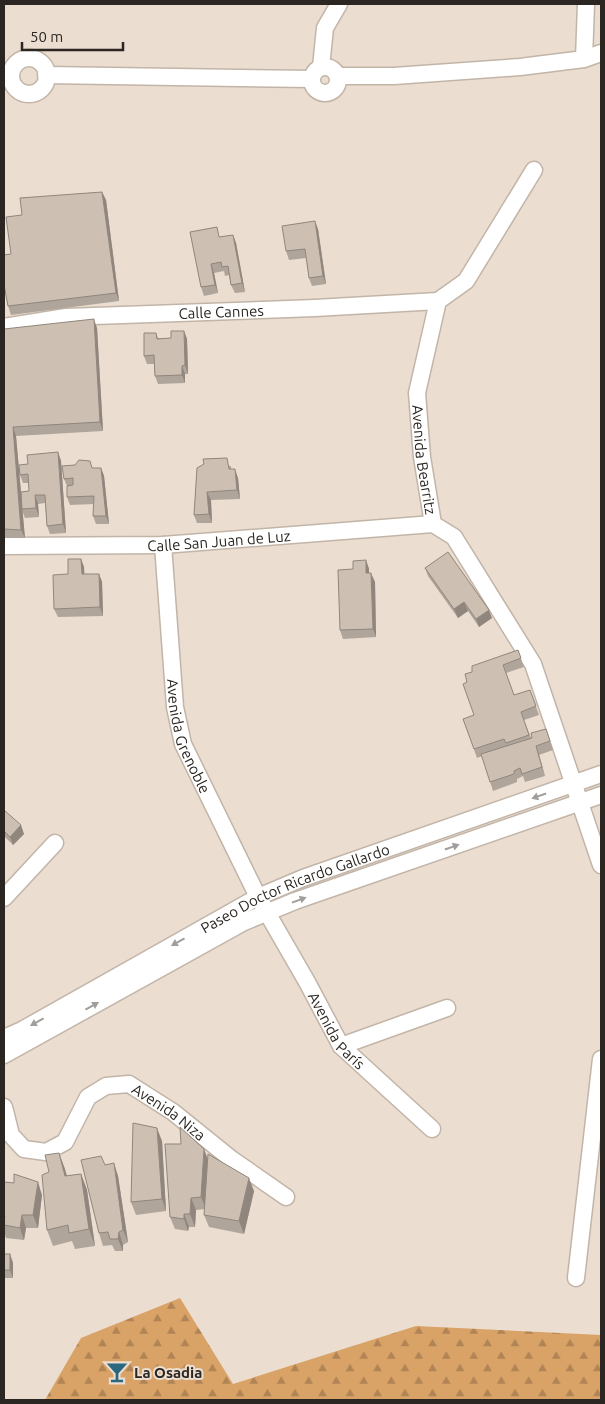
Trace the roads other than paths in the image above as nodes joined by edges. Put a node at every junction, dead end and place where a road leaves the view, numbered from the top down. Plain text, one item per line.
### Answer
1 (339, 4) edge
2 (586, 4) edge
3 (601, 53) edge
4 (584, 59) junction
5 (316, 73) junction
6 (46, 76) junction
7 (338, 76) junction
8 (7, 77) edge
9 (534, 170) dead end
10 (438, 301) junction
11 (4, 327) edge
12 (433, 524) junction
13 (163, 545) junction
14 (4, 546) edge
15 (601, 774) edge
16 (574, 784) junction
17 (601, 796) edge
18 (580, 803) junction
19 (55, 844) dead end
20 (601, 865) edge
21 (258, 897) junction
22 (4, 898) edge
23 (267, 913) junction
24 (447, 1008) dead end
25 (4, 1038) edge
26 (341, 1046) junction
27 (4, 1055) edge
28 (601, 1059) edge
29 (4, 1107) edge
30 (432, 1129) dead end
31 (286, 1197) dead end
32 (576, 1278) dead end

1 - 5 street
2 - 4 street
3 - 4 street
4 - 7 street
5 - 6 street
5 - 7 street
5 - 7 street
6 - 8 street
6 - 8 street
9 - 10 street
10 - 11 street, Calle Cannes
10 - 12 street, Avenida Bearritz
12 - 13 street, Calle San Juan de Luz
12 - 16 street, Avenida Bearritz
13 - 14 street, Calle San Juan de Luz
13 - 21 street, Avenida Grenoble
15 - 16 street, Paseo Doctor Ricardo Gallardo
16 - 18 street, Avenida Bearritz
16 -> 21 street, Paseo Doctor Ricardo Gallardo
17 - 18 street, Paseo Doctor Ricardo Gallardo
18 - 20 street, Avenida Bearritz
23 -> 18 street, Paseo Doctor Ricardo Gallardo
19 - 22 street
21 - 23 street, Avenida Grenoble
21 -> 25 street, Paseo Doctor Ricardo Gallardo
23 - 26 street, Avenida París
27 -> 23 street, Paseo Doctor Ricardo Gallardo
24 - 26 street
26 - 30 street, Avenida París
28 - 32 street
29 - 31 street, Avenida Niza

